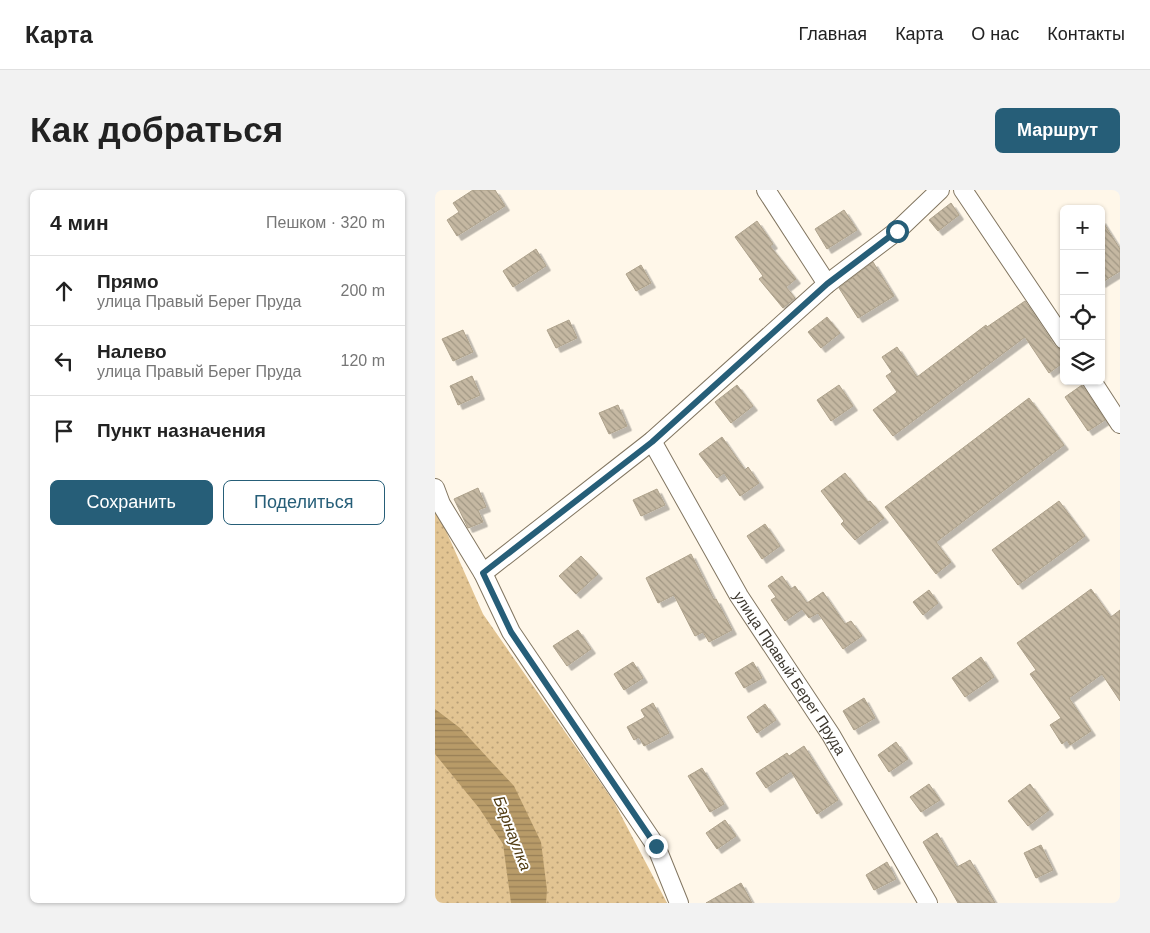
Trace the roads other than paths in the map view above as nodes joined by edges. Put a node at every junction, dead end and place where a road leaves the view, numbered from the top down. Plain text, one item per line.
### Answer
1 (766, 190) edge
2 (940, 190) edge
3 (963, 190) edge
4 (827, 284) junction
5 (1060, 334) edge
6 (1094, 385) edge
7 (1120, 424) edge
8 (652, 442) junction
9 (435, 488) edge
10 (483, 573) junction
11 (679, 903) edge
12 (928, 903) edge

1 - 4 street
2 - 4 street
3 - 5 street
4 - 8 street
6 - 7 street
8 - 10 street
8 - 12 street, улица Правый Берег Пруда
9 - 10 street
10 - 11 street

